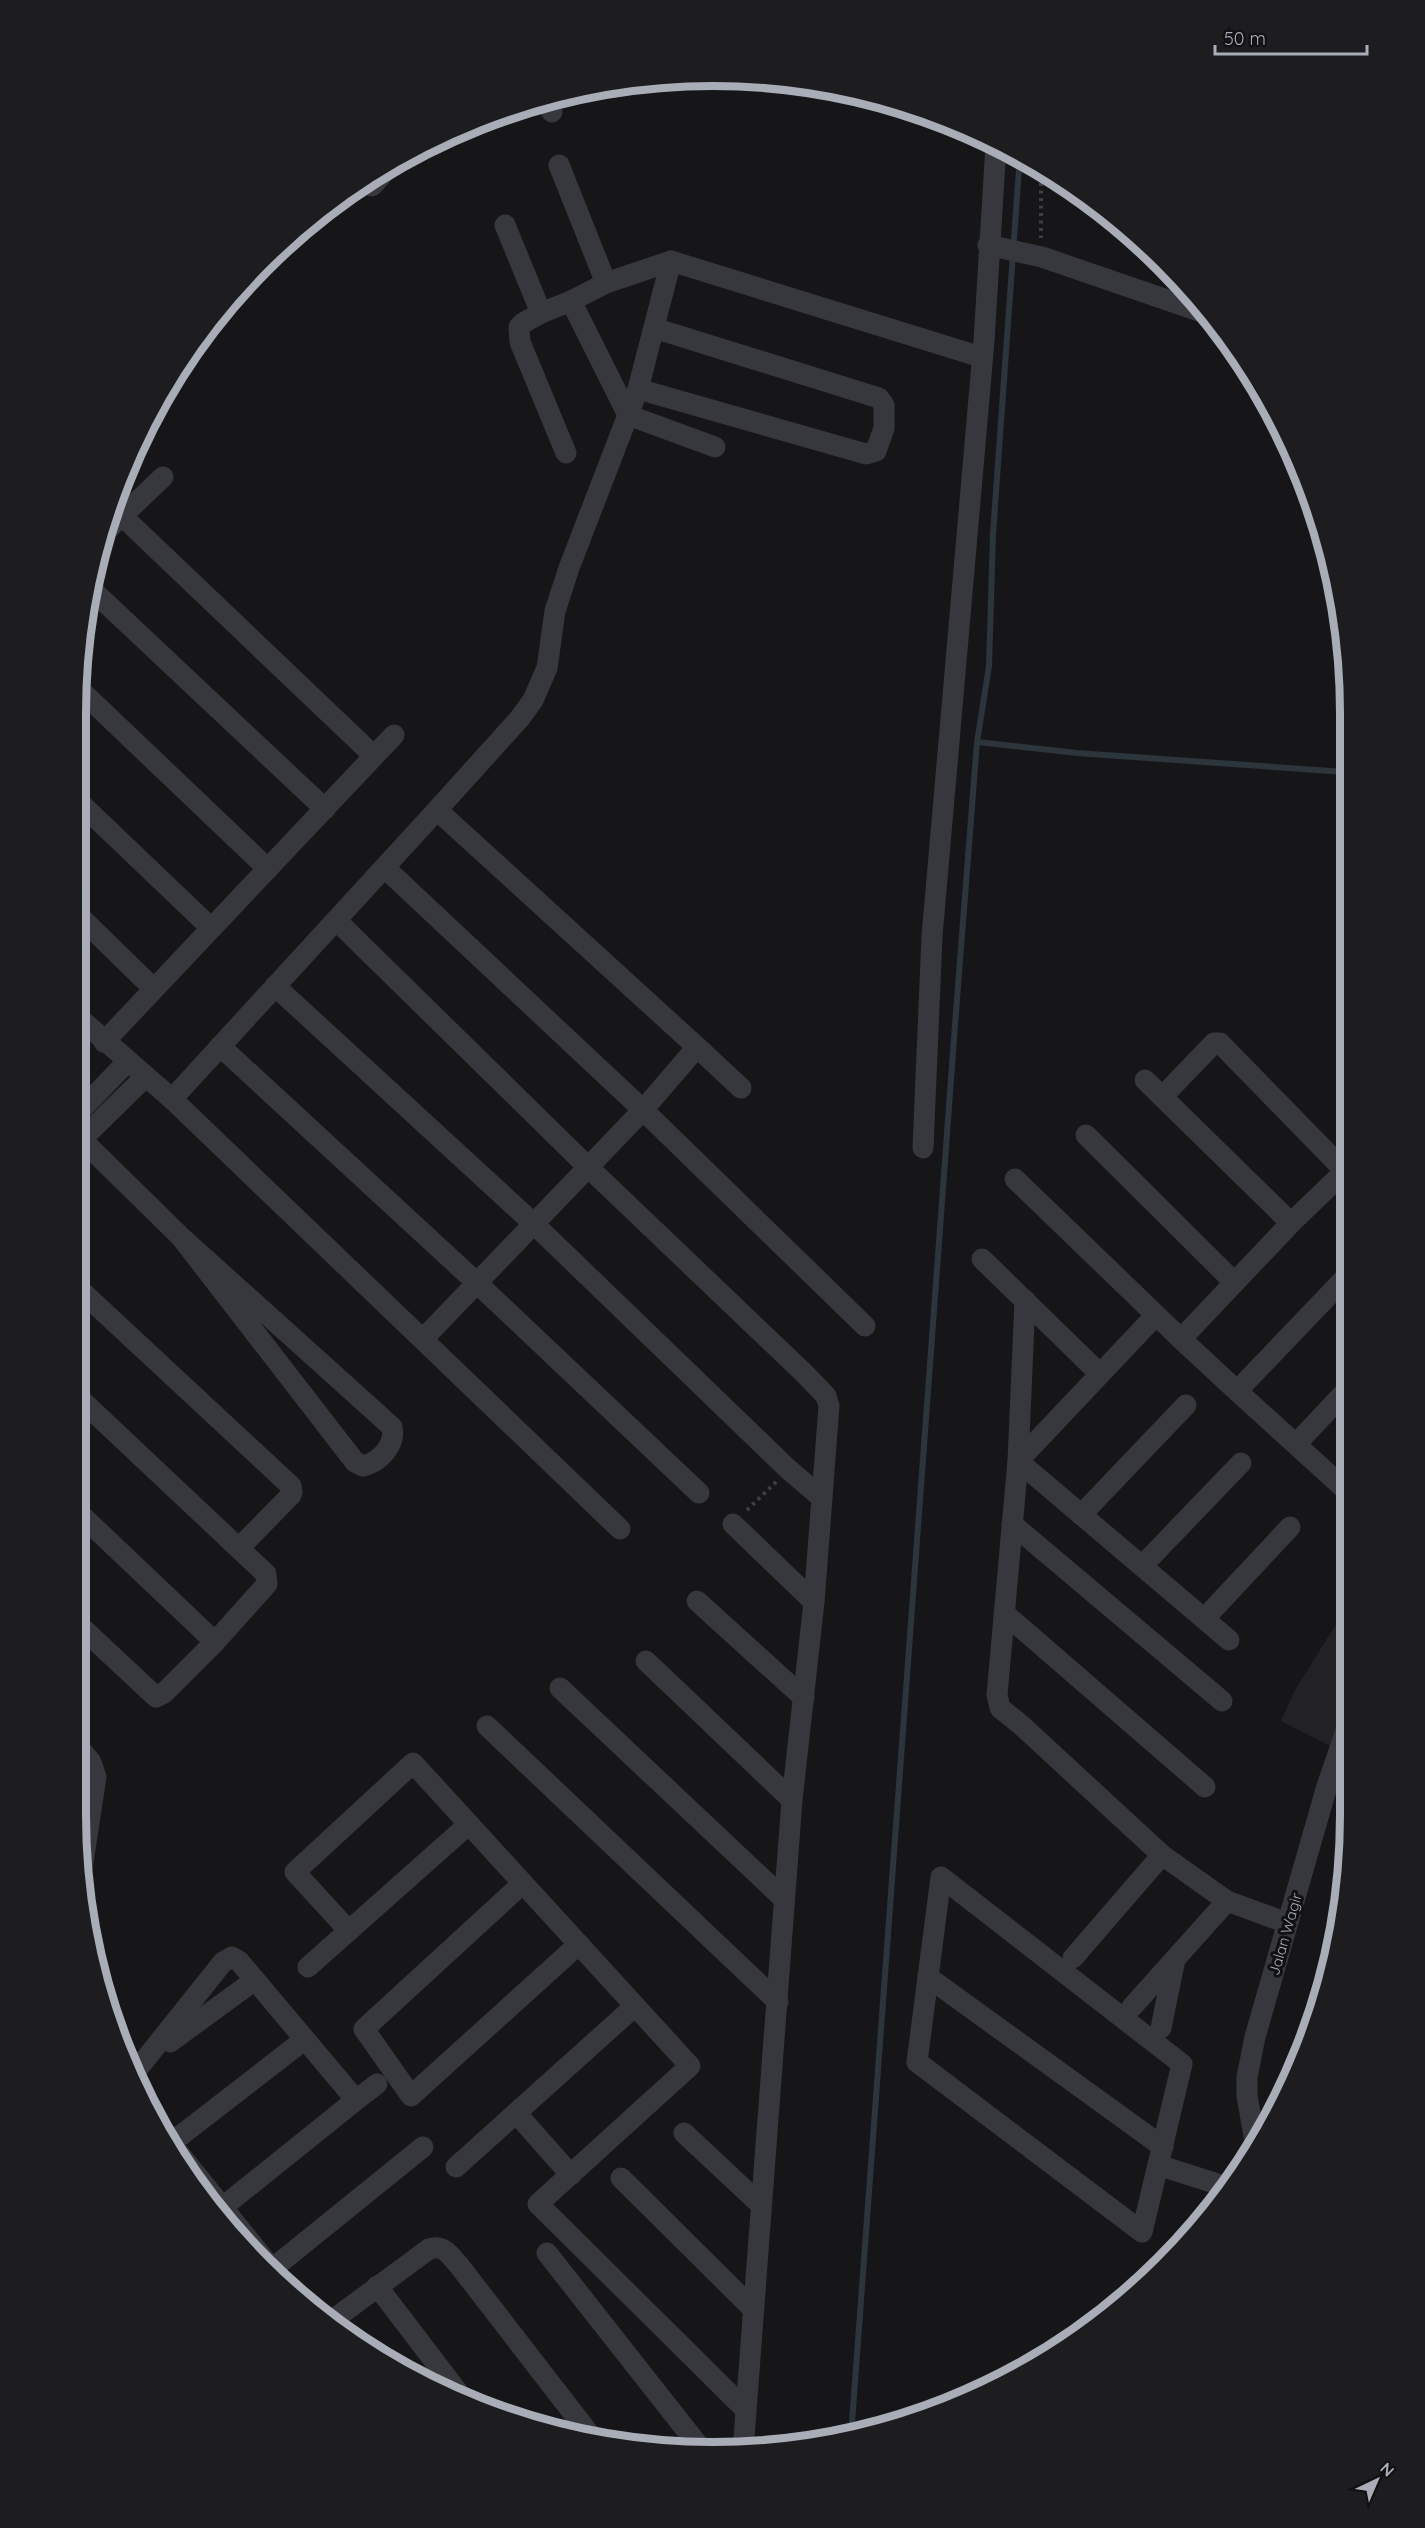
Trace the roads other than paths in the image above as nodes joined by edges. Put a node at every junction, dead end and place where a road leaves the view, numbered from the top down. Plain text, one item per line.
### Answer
1 (996, 153) edge
2 (559, 165) dead end
3 (505, 225) dead end
4 (992, 246) junction
5 (671, 261) junction
6 (606, 283) junction
7 (571, 301) junction
8 (1192, 308) edge
9 (541, 313) junction
10 (654, 328) junction
11 (981, 357) junction
12 (638, 388) junction
13 (628, 415) junction
14 (715, 447) dead end
15 (566, 453) dead end
16 (163, 477) dead end
17 (121, 515) junction
18 (116, 520) edge
19 (97, 595) edge
20 (86, 696) edge
21 (394, 735) dead end
22 (374, 756) junction
23 (86, 809) edge
24 (326, 809) junction
25 (438, 810) junction
26 (385, 868) junction
27 (268, 869) junction
28 (337, 921) junction
29 (86, 923) edge
30 (210, 927) junction
31 (275, 986) junction
32 (154, 989) junction
33 (86, 1025) edge
34 (104, 1042) junction
35 (220, 1046) junction
36 (697, 1047) junction
37 (127, 1062) junction
38 (145, 1077) junction
39 (1145, 1080) dead end
40 (741, 1088) dead end
41 (1162, 1097) junction
42 (172, 1099) junction
43 (86, 1105) edge
44 (643, 1110) junction
45 (86, 1131) edge
46 (1086, 1135) dead end
47 (86, 1143) edge
48 (923, 1148) dead end
49 (1340, 1164) edge
50 (588, 1167) junction
51 (1340, 1176) edge
52 (1015, 1179) dead end
53 (533, 1223) junction
54 (1291, 1223) junction
55 (181, 1237) junction
56 (982, 1259) dead end
57 (1234, 1282) junction
58 (477, 1283) junction
59 (1340, 1283) edge
60 (86, 1295) edge
61 (1025, 1300) junction
62 (1156, 1315) junction
63 (865, 1326) dead end
64 (424, 1338) junction
65 (1181, 1340) junction
66 (1100, 1374) junction
67 (1237, 1391) junction
68 (1340, 1397) edge
69 (86, 1405) edge
70 (1186, 1405) dead end
71 (1296, 1444) junction
72 (1018, 1461) junction
73 (1242, 1462) dead end
74 (1340, 1485) edge
75 (699, 1492) dead end
76 (822, 1498) junction
77 (1082, 1515) junction
78 (86, 1520) edge
79 (733, 1524) road end
80 (1012, 1524) junction
81 (1290, 1527) dead end
82 (620, 1529) dead end
83 (239, 1548) junction
84 (1142, 1566) junction
85 (697, 1601) dead end
86 (814, 1602) junction
87 (1005, 1613) junction
88 (1204, 1619) junction
89 (86, 1632) edge
90 (1229, 1640) dead end
91 (215, 1642) junction
92 (646, 1661) dead end
93 (560, 1688) dead end
94 (804, 1698) junction
95 (1222, 1701) dead end
96 (487, 1726) dead end
97 (1340, 1748) edge
98 (86, 1756) edge
99 (1205, 1787) dead end
100 (792, 1800) junction
101 (469, 1824) junction
102 (87, 1839) edge
103 (1162, 1855) junction
104 (523, 1883) junction
105 (784, 1899) junction
106 (1227, 1901) junction
107 (1287, 1923) junction
108 (349, 1930) junction
109 (579, 1944) junction
110 (1073, 1958) dead end
111 (1175, 1959) junction
112 (308, 1967) dead end
113 (928, 1977) junction
114 (255, 1980) junction
115 (778, 2002) junction
116 (635, 2006) junction
117 (1132, 2007) dead end
118 (1161, 2028) dead end
119 (304, 2040) junction
120 (149, 2057) junction
121 (139, 2068) edge
122 (377, 2084) dead end
123 (356, 2100) junction
124 (516, 2113) junction
125 (1253, 2132) edge
126 (172, 2133) edge
127 (684, 2133) dead end
128 (423, 2147) dead end
129 (1160, 2156) junction
130 (456, 2167) dead end
131 (571, 2175) junction
132 (621, 2178) dead end
133 (206, 2184) edge
134 (1220, 2184) edge
135 (761, 2205) junction
136 (224, 2206) junction
137 (244, 2232) edge
138 (548, 2253) dead end
139 (283, 2272) edge
140 (377, 2286) junction
141 (753, 2309) junction
142 (337, 2317) edge
143 (454, 2386) edge
144 (746, 2410) junction
145 (585, 2429) edge
146 (744, 2441) edge
147 (695, 2442) edge

1 - 4 street
2 - 6 street
3 - 9 street
4 - 8 street
4 - 11 street
5 - 6 street
5 - 10 street
5 - 11 street
6 - 7 street
7 - 9 street
7 - 13 street
9 - 15 street
10 - 12 street
10 - 12 street
11 - 48 street
12 - 13 street
13 - 14 street
13 - 25 street
16 - 17 street
17 - 18 street
17 - 22 street
19 - 24 street
20 - 27 street
21 - 22 street
22 - 24 street
23 - 30 street
24 - 27 street
25 - 26 street
25 - 36 street
26 - 28 street
26 - 44 street
27 - 30 street
28 - 31 street
28 - 50 street
29 - 32 street
30 - 32 street
31 - 35 street
31 - 53 street
32 - 34 street
33 - 34 street
34 - 37 street
35 - 42 street
35 - 58 street
36 - 40 street
36 - 44 street
37 - 38 street
37 - 43 street
38 - 42 street
38 - 45 street
39 - 41 street
41 - 49 street
41 - 54 street
42 - 64 street
44 - 50 street
44 - 63 street
46 - 57 street
47 - 55 street
50 - 53 street
50 - 76 street
51 - 54 street
52 - 62 street
53 - 58 street
53 - 76 street
54 - 57 street
55 - 55 street
56 - 61 street
57 - 65 street
58 - 64 street
58 - 75 street
59 - 67 street
60 - 83 street
61 - 66 street
61 - 72 street
62 - 65 street
62 - 66 street
64 - 82 street
65 - 67 street
66 - 72 street
67 - 71 street
68 - 71 street
69 - 83 street
70 - 77 street
71 - 74 street
72 - 77 street
72 - 80 street
73 - 84 street
76 - 86 street
77 - 84 street
78 - 91 street
79 - 86 street
80 - 87 street
80 - 95 street
81 - 88 street
83 - 91 street
84 - 88 street
85 - 94 street
86 - 94 street
87 - 99 street
87 - 103 street
88 - 90 street
89 - 91 street
92 - 100 street
93 - 105 street
94 - 100 street
96 - 115 street
97 - 107 street, Jalan Wagir
98 - 102 street
100 - 105 street
101 - 104 street
101 - 108 street
101 - 108 street
103 - 106 street
103 - 110 street
104 - 109 street
104 - 109 street
105 - 115 street
106 - 107 street
106 - 111 street
107 - 125 street, Jalan Wagir
108 - 112 street
109 - 116 street
111 - 117 street
111 - 118 street
113 - 129 street
113 - 129 street
113 - 129 street
114 - 119 street
114 - 120 street
114 - 120 street
115 - 135 street
116 - 124 street
116 - 131 street
119 - 123 street
119 - 126 street
120 - 121 street
122 - 123 street
123 - 136 street
124 - 130 street
124 - 131 street
127 - 135 street
128 - 139 street
129 - 134 street
131 - 144 street
132 - 141 street
133 - 136 street
135 - 141 street
136 - 137 street
138 - 147 street
140 - 142 street
140 - 143 street
140 - 145 street
141 - 144 street
144 - 146 street

